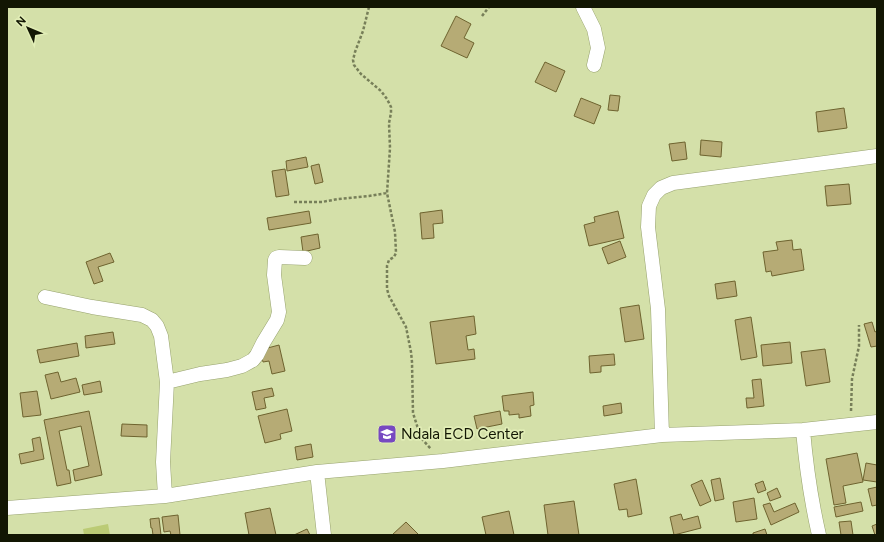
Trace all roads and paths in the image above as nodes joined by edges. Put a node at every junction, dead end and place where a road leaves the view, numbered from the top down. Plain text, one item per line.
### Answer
1 (369, 7) edge
2 (489, 7) edge
3 (584, 7) edge
4 (482, 16) dead end
5 (594, 65) dead end
6 (877, 156) edge
7 (387, 193) junction
8 (294, 202) dead end
9 (305, 258) dead end
10 (45, 297) dead end
11 (859, 325) dead end
12 (167, 382) junction
13 (877, 422) edge
14 (850, 426) junction
15 (803, 430) junction
16 (662, 435) junction
17 (443, 461) junction
18 (317, 472) junction
19 (165, 496) junction
20 (7, 508) edge
21 (324, 535) edge
22 (819, 535) edge

1 - 7 path
2 - 4 path
3 - 5 street
6 - 16 street
7 - 8 path
7 - 17 path
9 - 12 street
10 - 12 street
11 - 14 path
12 - 19 street
13 - 14 street
14 - 15 street
15 - 16 street
15 - 22 street
16 - 17 street
17 - 18 street
18 - 19 street
18 - 21 street
19 - 20 street

